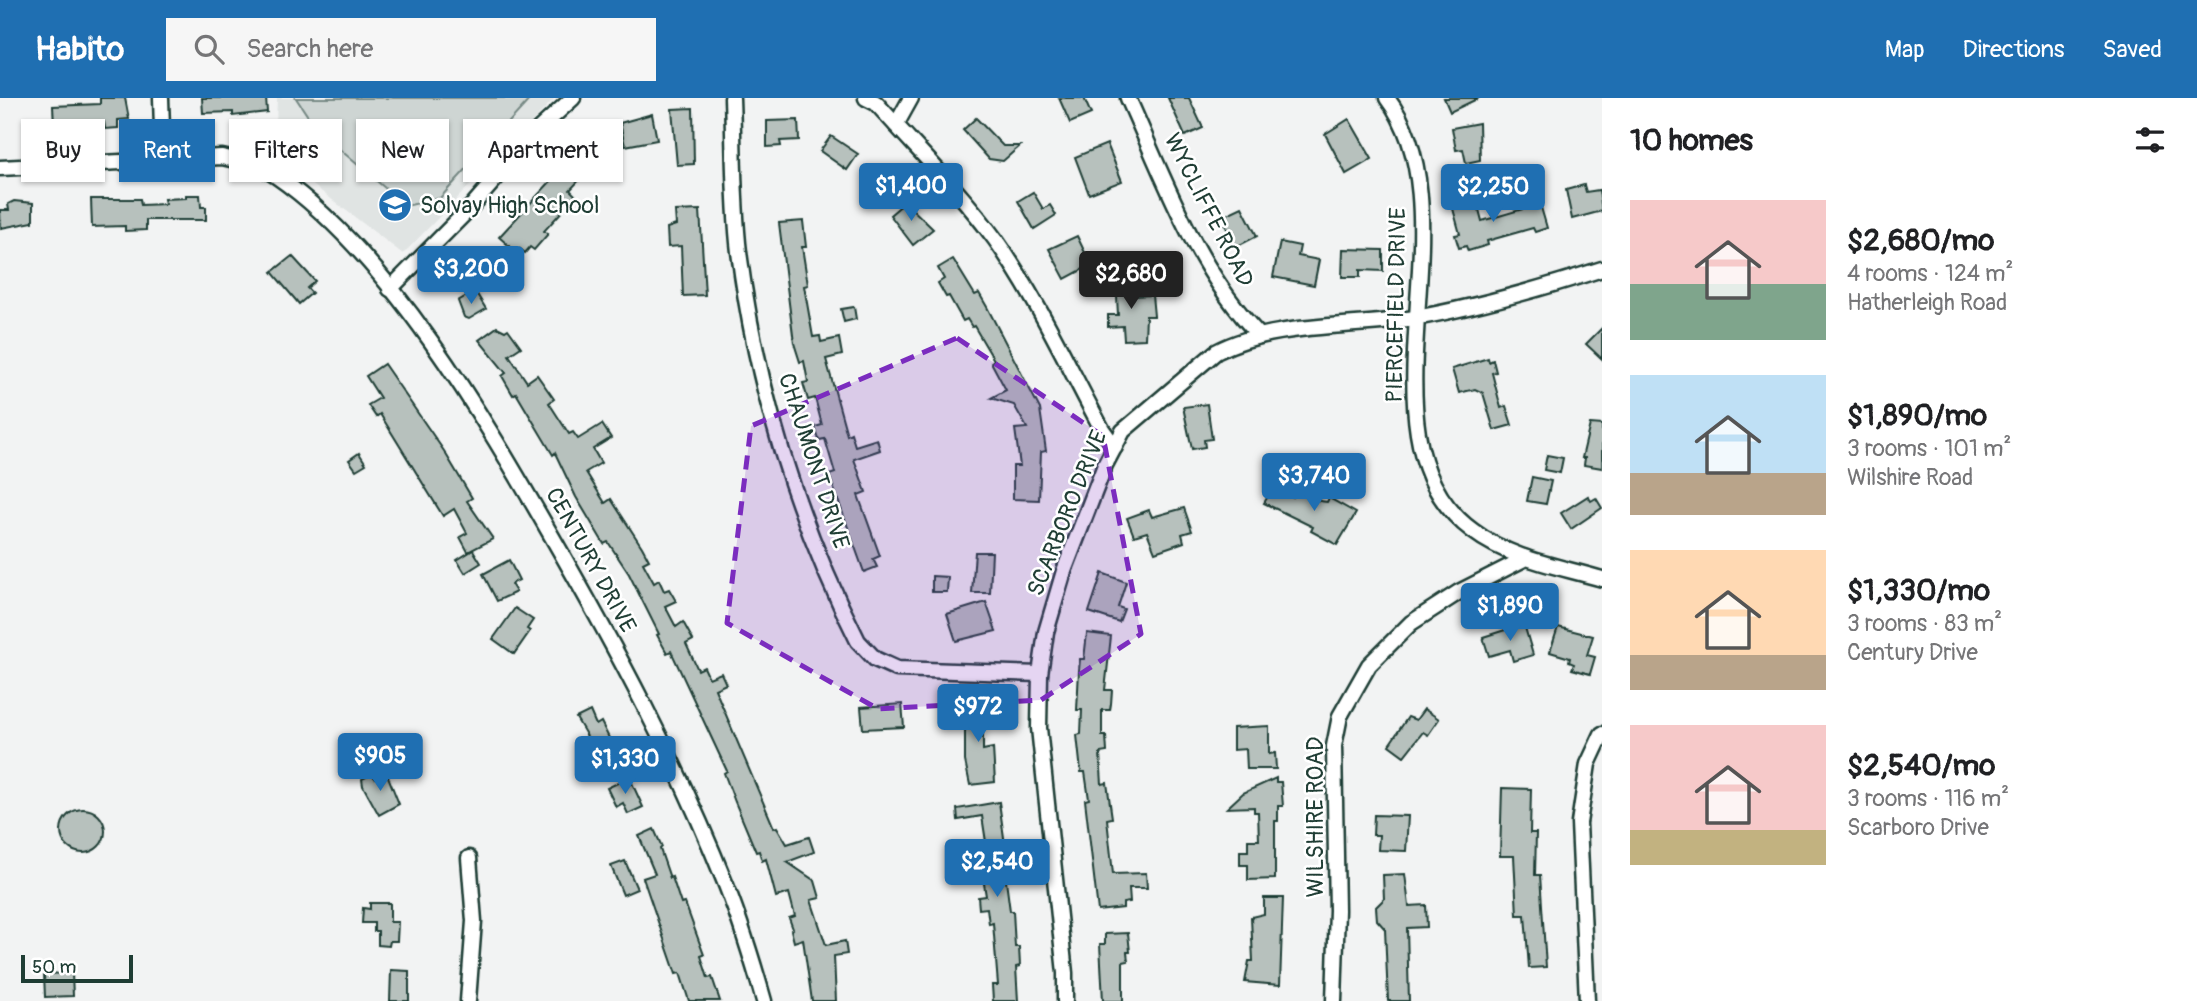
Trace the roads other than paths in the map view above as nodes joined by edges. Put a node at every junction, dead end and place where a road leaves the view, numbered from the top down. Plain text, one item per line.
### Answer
1 (161, 98) edge
2 (573, 98) edge
3 (732, 98) edge
4 (911, 98) edge
5 (1128, 98) edge
6 (1387, 98) edge
7 (871, 100) edge
8 (162, 119) edge
9 (896, 125) junction
10 (215, 157) edge
11 (119, 161) edge
12 (0, 168) edge
13 (1602, 269) edge
14 (390, 289) junction
15 (1417, 317) junction
16 (1260, 336) junction
17 (1115, 447) junction
18 (1526, 558) junction
19 (1601, 578) edge
20 (1040, 674) junction
21 (1602, 734) edge
22 (469, 858) dead end
23 (468, 1001) edge
24 (764, 1001) edge
25 (1065, 1001) edge
26 (1334, 1001) edge
27 (1587, 1001) edge

1 - 8 street
2 - 14 street
3 - 20 street, CHAUMONT DRIVE
4 - 9 street
5 - 16 street, WYCLIFFE ROAD
6 - 15 street, PIERCEFIELD DRIVE
7 - 9 street
9 - 17 street
10 - 14 street, CENTURY DRIVE
11 - 12 street, CENTURY DRIVE
13 - 15 street, SCARBORO DRIVE
14 - 24 street, CENTURY DRIVE
15 - 16 street, SCARBORO DRIVE
15 - 18 street, PIERCEFIELD DRIVE
16 - 17 street, SCARBORO DRIVE
17 - 20 street, SCARBORO DRIVE
18 - 19 street, PIERCEFIELD DRIVE
18 - 26 street, WILSHIRE ROAD
20 - 25 street, SCARBORO DRIVE
21 - 27 street
22 - 23 street

